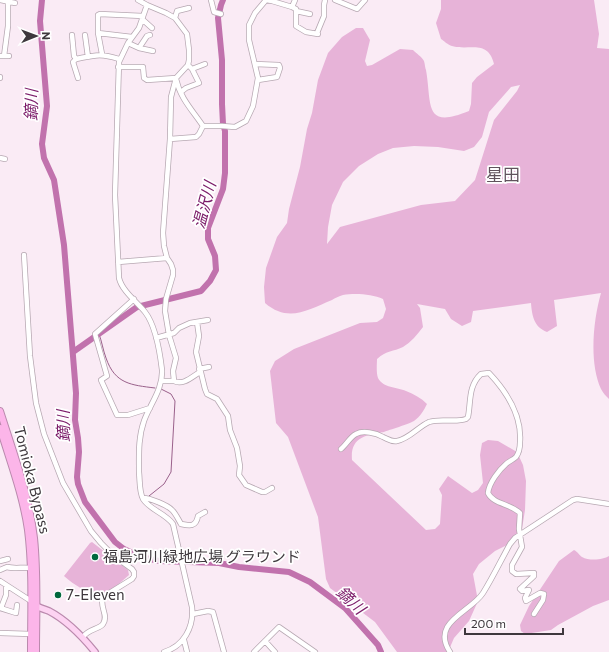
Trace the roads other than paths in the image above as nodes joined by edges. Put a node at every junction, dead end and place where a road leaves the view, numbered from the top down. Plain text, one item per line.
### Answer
1 (0, 0) edge
2 (138, 0) edge
3 (211, 0) edge
4 (295, 0) edge
5 (325, 0) edge
6 (335, 0) edge
7 (365, 0) edge
8 (8, 1) edge
9 (15, 3) dead end
10 (147, 5) junction
11 (189, 8) dead end
12 (294, 9) junction
13 (218, 14) dead end
14 (310, 14) dead end
15 (142, 17) junction
16 (175, 18) junction
17 (152, 28) dead end
18 (98, 34) junction
19 (72, 35) dead end
20 (85, 35) dead end
21 (150, 35) dead end
22 (132, 37) junction
23 (128, 43) junction
24 (139, 48) junction
25 (153, 51) dead end
26 (102, 54) junction
27 (4, 56) edge
28 (88, 57) junction
29 (119, 59) junction
30 (76, 60) junction
31 (205, 64) dead end
32 (255, 64) junction
33 (188, 65) junction
34 (118, 67) junction
35 (192, 69) junction
36 (78, 78) dead end
37 (176, 78) junction
38 (258, 80) junction
39 (181, 92) junction
40 (203, 126) junction
41 (170, 139) junction
42 (24, 255) dead end
43 (167, 258) junction
44 (118, 262) junction
45 (134, 299) junction
46 (208, 320) dead end
47 (197, 322) junction
48 (168, 335) junction
49 (156, 338) junction
50 (209, 367) dead end
51 (200, 370) junction
52 (162, 380) junction
53 (174, 382) junction
54 (150, 408) junction
55 (0, 411) edge
56 (0, 428) edge
57 (341, 449) dead end
58 (272, 488) dead end
59 (143, 498) junction
60 (609, 504) edge
61 (205, 512) dead end
62 (520, 534) junction
63 (8, 559) dead end
64 (0, 561) edge
65 (30, 568) junction
66 (0, 570) edge
67 (0, 582) edge
68 (6, 585) junction
69 (31, 601) junction
70 (17, 605) dead end
71 (36, 606) junction
72 (0, 608) edge
73 (193, 614) junction
74 (534, 614) dead end
75 (0, 633) edge
76 (31, 634) junction
77 (83, 637) junction
78 (184, 640) junction
79 (265, 641) junction
80 (90, 649) edge
81 (312, 651) edge
82 (31, 652) edge
83 (36, 652) edge
84 (95, 652) edge
85 (164, 652) edge
86 (186, 652) edge
87 (224, 652) edge
88 (254, 652) edge
89 (275, 652) edge
90 (450, 652) edge

1 - 8 street
2 - 10 street
3 - 13 street
4 - 12 street
5 - 12 street
6 - 7 street
8 - 9 street
8 - 27 street
10 - 15 street
10 - 16 street
11 - 16 street
12 - 14 street
12 - 32 street
15 - 17 street
15 - 18 street
15 - 22 street
16 - 33 street
18 - 22 street
18 - 26 street
19 - 30 street
20 - 28 street
21 - 24 street
22 - 23 street
23 - 24 street
23 - 29 street
24 - 25 street
26 - 28 street
26 - 29 street
28 - 30 street
29 - 34 street
30 - 36 street
31 - 35 street
32 - 38 street
32 - 38 street
33 - 35 street
33 - 37 street
34 - 37 street
34 - 44 street
35 - 39 street
37 - 39 street
37 - 41 street
38 - 40 street
39 - 40 street
40 - 41 street
41 - 43 street
42 - 77 street
43 - 44 street
43 - 48 street
44 - 45 street
45 - 49 street
45 - 54 street
46 - 47 street
47 - 48 street
47 - 51 street
48 - 49 street
48 - 53 street
49 - 52 street
50 - 51 street
51 - 53 street
51 - 58 street
52 - 53 street
52 - 54 street
54 - 59 street
55 - 71 highway, Tomioka Bypass
56 - 65 highway, Tomioka Bypass
57 - 62 street
59 - 61 street
59 - 73 street
60 - 62 street
62 - 74 street
62 - 90 street
63 - 64 street
65 - 66 street
65 - 69 highway, Tomioka Bypass
67 - 68 street
68 - 69 street
68 - 72 street
69 - 71 main road
69 - 76 highway, Tomioka Bypass
70 - 72 street
71 - 77 main road
71 - 83 highway, Tomioka Bypass
73 - 78 street
73 - 87 street
75 - 76 street
76 - 82 highway, Tomioka Bypass
77 - 80 main road
78 - 85 street
78 - 86 street
79 - 81 street
79 - 88 street
79 - 89 street
80 - 84 main road

